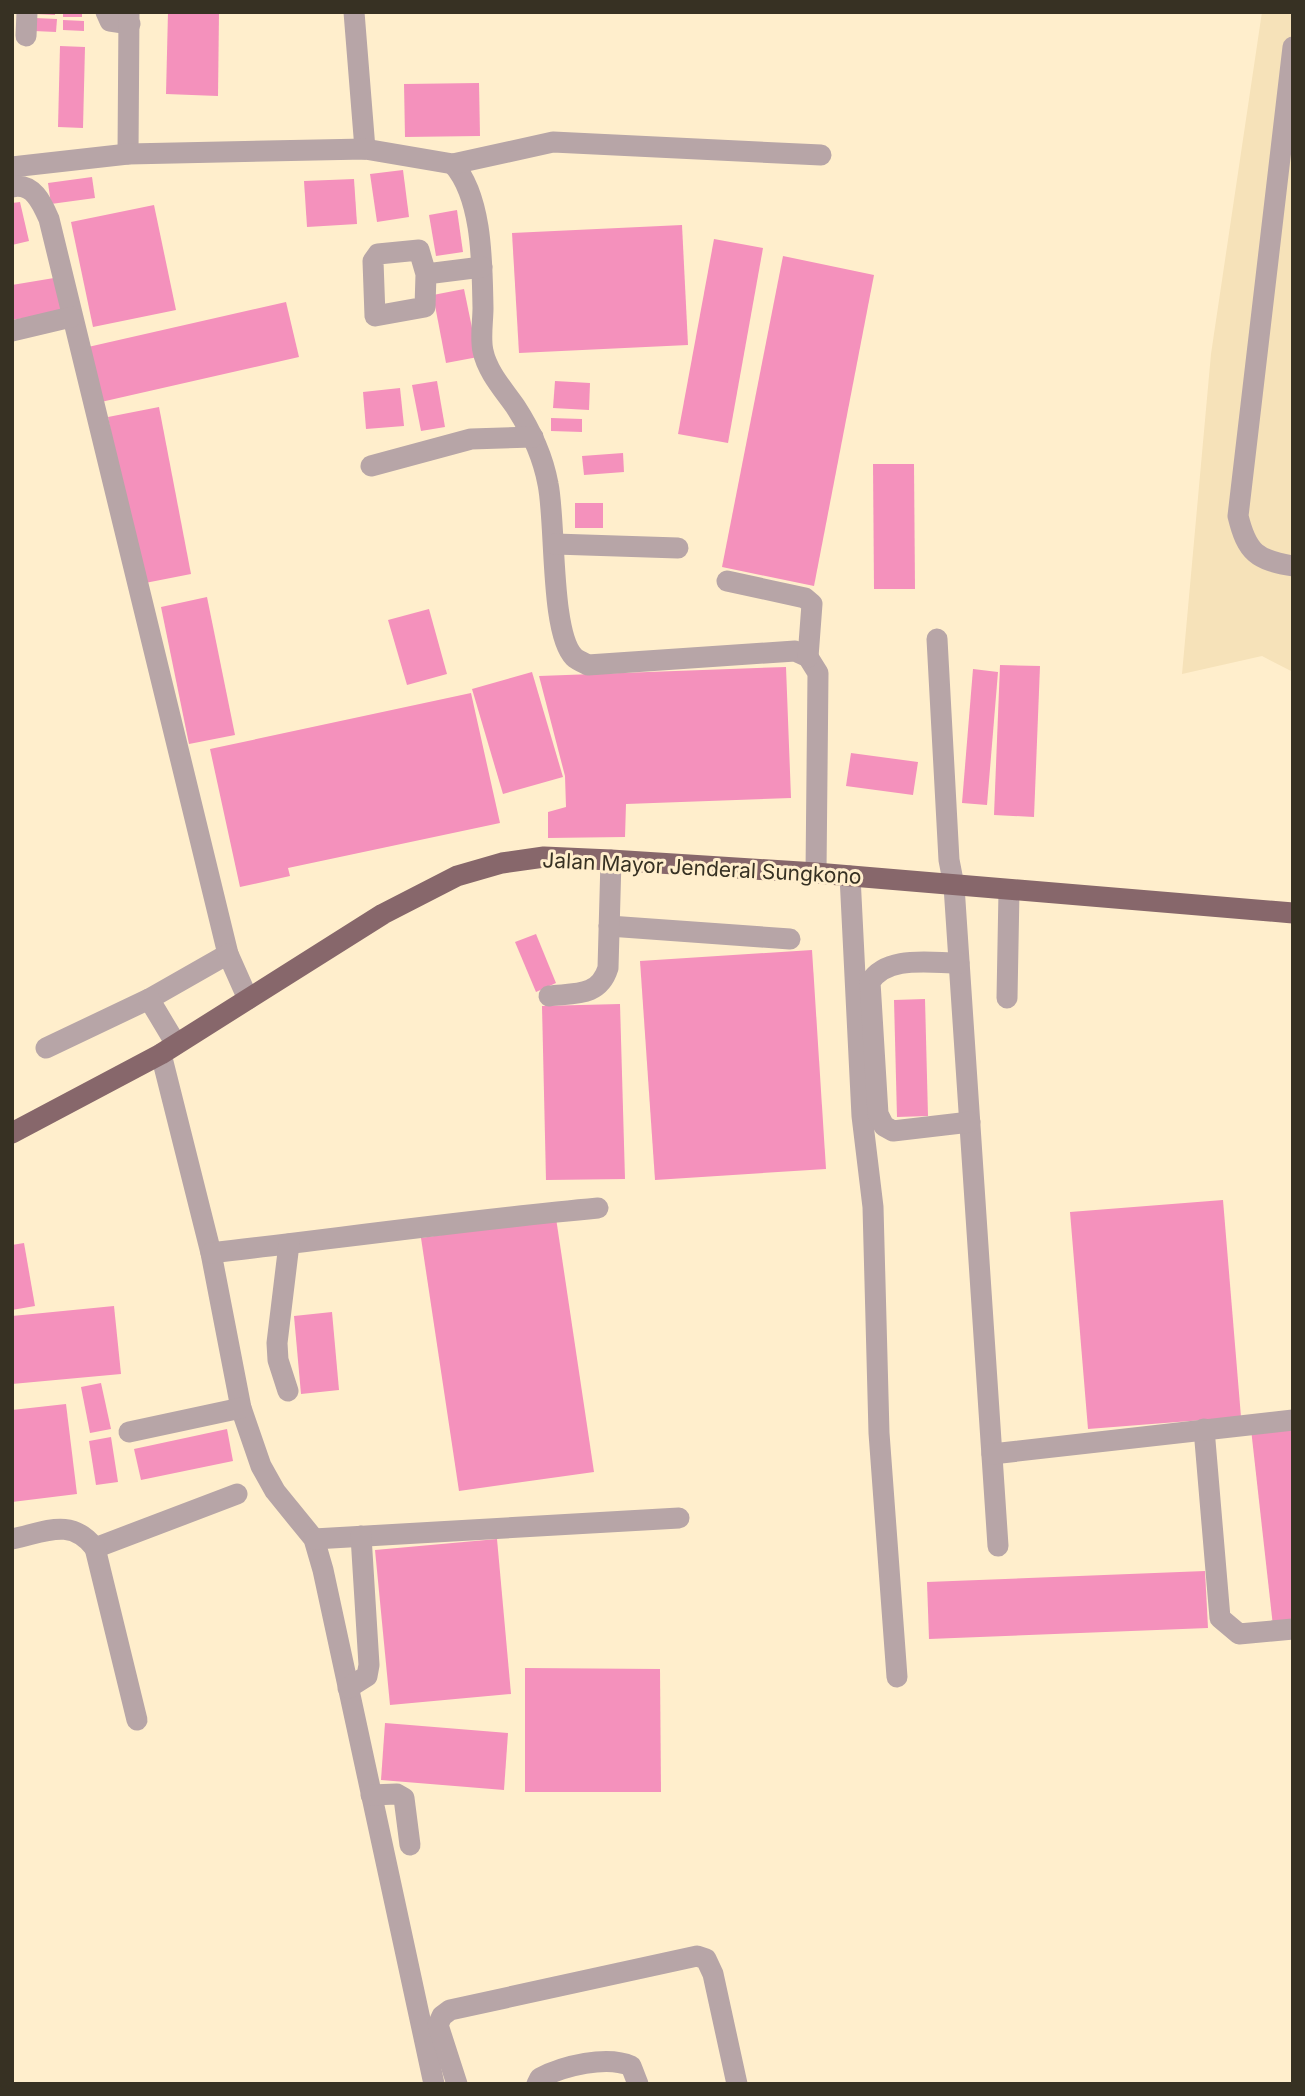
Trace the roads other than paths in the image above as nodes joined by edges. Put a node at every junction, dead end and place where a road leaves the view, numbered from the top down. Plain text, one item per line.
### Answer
1 (27, 12) edge
2 (106, 12) edge
3 (354, 12) edge
4 (130, 18) edge
5 (26, 36) dead end
6 (1293, 47) edge
7 (365, 149) junction
8 (128, 154) junction
9 (821, 155) dead end
10 (453, 164) junction
11 (12, 167) edge
12 (12, 187) edge
13 (482, 267) junction
14 (426, 274) dead end
15 (71, 317) junction
16 (12, 331) edge
17 (533, 437) junction
18 (371, 466) dead end
19 (555, 544) junction
20 (678, 548) dead end
21 (1293, 566) edge
22 (727, 581) dead end
23 (937, 639) dead end
24 (808, 657) junction
25 (611, 860) junction
26 (816, 873) junction
27 (850, 876) junction
28 (954, 886) junction
29 (1009, 891) junction
30 (1292, 911) edge
31 (609, 926) junction
32 (790, 939) dead end
33 (228, 954) junction
34 (959, 963) junction
35 (549, 996) dead end
36 (1007, 998) dead end
37 (149, 999) junction
38 (248, 999) junction
39 (46, 1048) dead end
40 (168, 1049) junction
41 (970, 1122) junction
42 (12, 1133) edge
43 (598, 1208) dead end
44 (289, 1244) junction
45 (211, 1253) junction
46 (288, 1391) dead end
47 (241, 1408) junction
48 (1293, 1420) edge
49 (1205, 1429) junction
50 (129, 1432) dead end
51 (992, 1454) junction
52 (237, 1494) dead end
53 (679, 1518) dead end
54 (361, 1536) junction
55 (12, 1539) edge
56 (314, 1539) junction
57 (998, 1546) dead end
58 (95, 1548) junction
59 (364, 1614) junction
60 (335, 1624) junction
61 (1293, 1629) edge
62 (897, 1677) dead end
63 (348, 1688) junction
64 (136, 1720) dead end
65 (371, 1796) junction
66 (410, 1845) dead end
67 (434, 2084) edge
68 (457, 2084) edge
69 (537, 2084) edge
70 (639, 2084) edge
71 (737, 2084) edge

1 - 5 street
2 - 4 street
3 - 7 street
4 - 8 street
6 - 21 street
7 - 8 street
7 - 10 street
8 - 11 street
9 - 10 street
10 - 13 street
12 - 15 street
13 - 14 street
13 - 17 street
15 - 16 street
15 - 33 street
17 - 18 street
17 - 19 street
19 - 20 street
19 - 24 street
22 - 24 street
23 - 28 street
24 - 26 street
25 - 26 main road, Jalan Mayor Jenderal Sungkono
25 - 31 street
25 - 38 main road, Jalan Mayor Jenderal Sungkono
26 - 27 main road, Jalan Mayor Jenderal Sungkono
27 - 28 main road, Jalan Mayor Jenderal Sungkono
27 - 62 street
28 - 29 main road, Jalan Mayor Jenderal Sungkono
28 - 34 street
29 - 30 main road, Jalan Mayor Jenderal Sungkono
29 - 36 street
31 - 32 street
31 - 35 street
33 - 37 street
33 - 38 street
34 - 41 street
34 - 41 street
37 - 39 street
37 - 40 street
38 - 40 main road, Jalan Mayor Jenderal Sungkono
40 - 42 main road, Jalan Mayor Jenderal Sungkono
40 - 45 street
41 - 51 street
43 - 44 street
44 - 45 street
44 - 46 street
45 - 47 street
47 - 50 street
47 - 56 street
48 - 49 street
49 - 51 street
49 - 61 street
51 - 57 street
52 - 58 street
53 - 54 street
54 - 56 street
54 - 59 street
55 - 58 street
56 - 60 street
58 - 64 street
59 - 60 street
59 - 63 street
60 - 63 street
63 - 65 street
65 - 66 street
65 - 67 street
68 - 71 street
69 - 70 street

